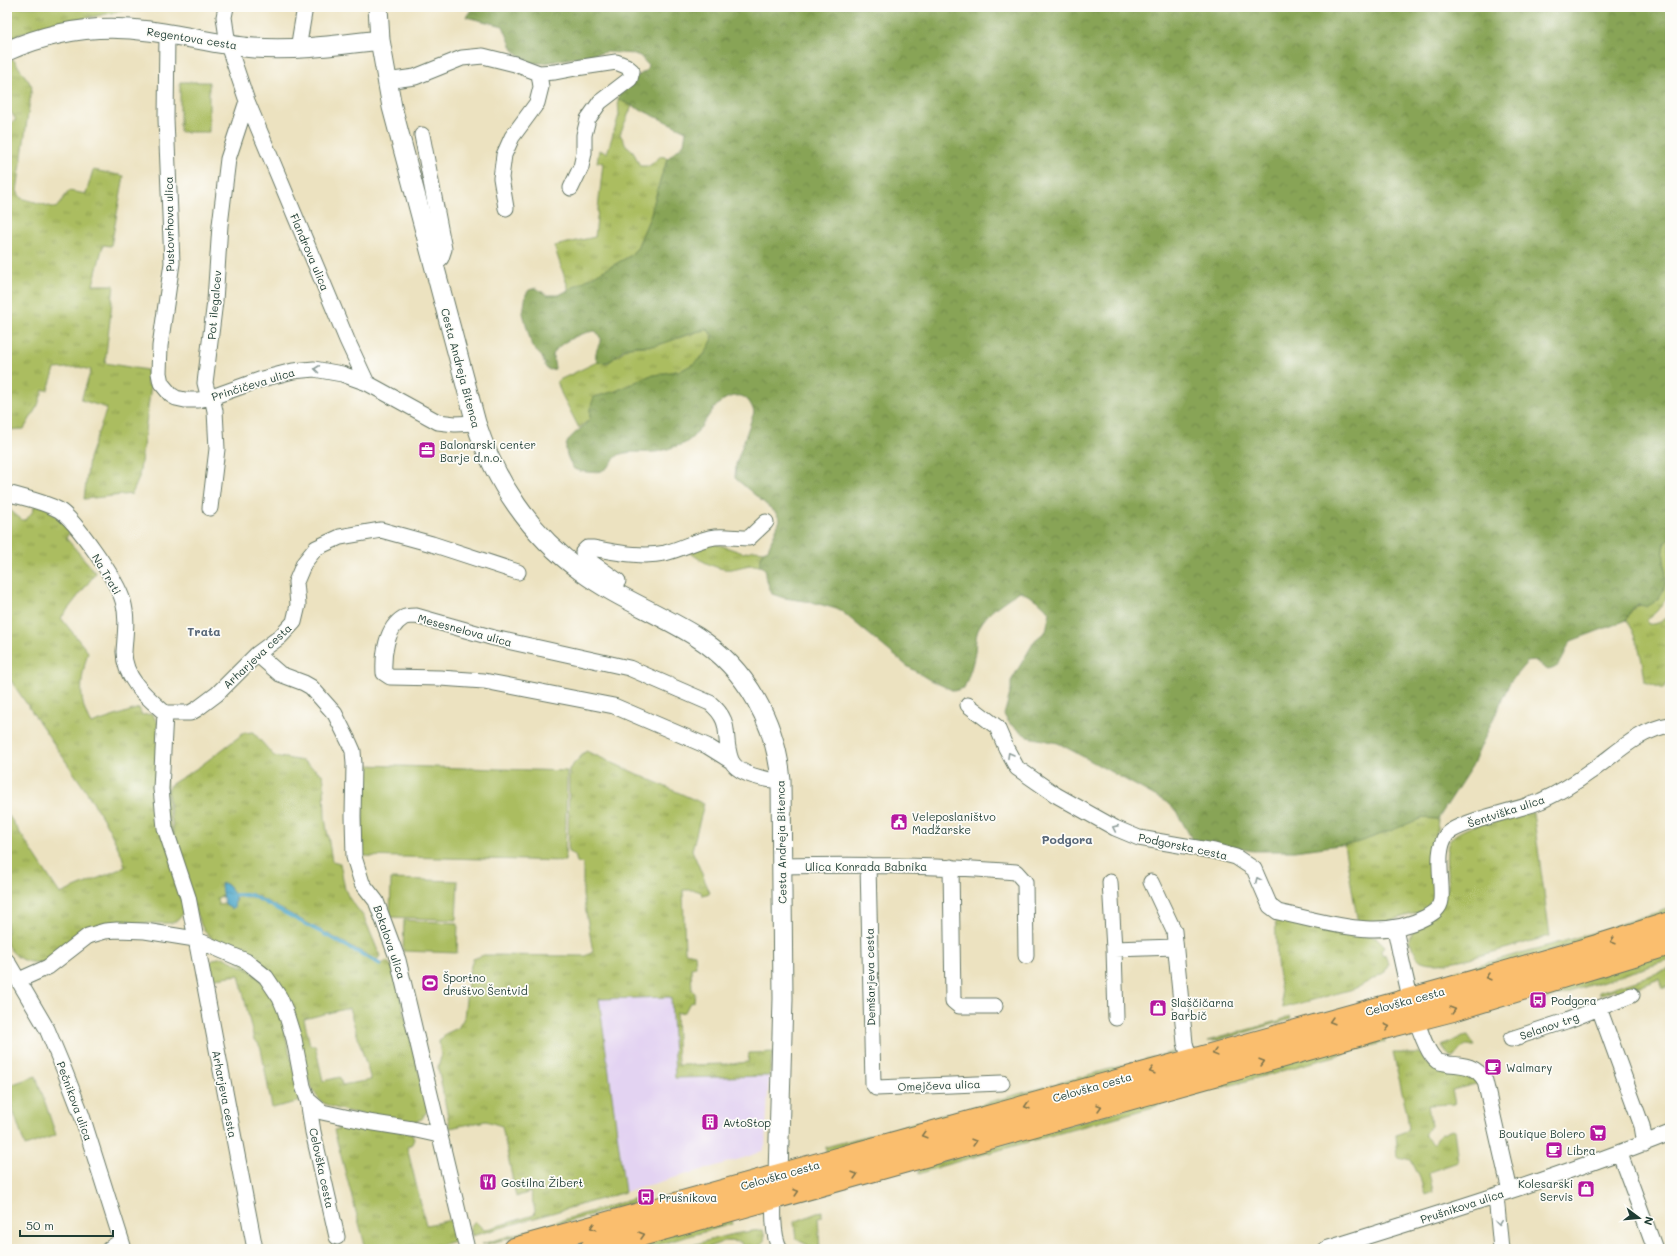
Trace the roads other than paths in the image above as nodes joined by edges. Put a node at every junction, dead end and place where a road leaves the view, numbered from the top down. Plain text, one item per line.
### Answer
1 (226, 7) edge
2 (305, 7) edge
3 (378, 7) edge
4 (167, 34) junction
5 (380, 40) junction
6 (228, 45) junction
7 (298, 49) junction
8 (7, 51) edge
9 (539, 73) junction
10 (386, 81) junction
11 (247, 101) junction
12 (422, 135) dead end
13 (572, 188) dead end
14 (506, 208) dead end
15 (433, 265) junction
16 (367, 383) junction
17 (212, 397) junction
18 (185, 400) joint
19 (476, 423) junction
20 (7, 493) edge
21 (210, 508) dead end
22 (766, 522) dead end
23 (518, 572) dead end
24 (609, 590) junction
25 (257, 654) junction
26 (968, 705) dead end
27 (165, 713) junction
28 (1670, 725) edge
29 (731, 761) junction
30 (780, 781) junction
31 (868, 864) junction
32 (781, 866) junction
33 (951, 867) junction
34 (1110, 882) dead end
35 (1151, 882) dead end
36 (1670, 923) edge
37 (1395, 929) junction
38 (195, 939) junction
39 (1670, 944) edge
40 (1175, 947) junction
41 (1114, 949) junction
42 (1026, 956) dead end
43 (7, 961) edge
44 (19, 980) junction
45 (1632, 995) dead end
46 (1411, 998) junction
47 (995, 1006) dead end
48 (1599, 1008) junction
49 (1116, 1018) dead end
50 (1416, 1020) junction
51 (1511, 1039) dead end
52 (1190, 1060) junction
53 (1002, 1083) dead end
54 (876, 1088) joint
55 (308, 1100) junction
56 (1670, 1133) edge
57 (438, 1135) junction
58 (1644, 1144) junction
59 (1620, 1154) junction
60 (778, 1175) junction
61 (1510, 1191) junction
62 (1496, 1196) junction
63 (774, 1199) junction
64 (337, 1236) dead end
65 (118, 1246) edge
66 (255, 1249) edge
67 (467, 1249) edge
68 (514, 1249) edge
69 (591, 1249) edge
70 (780, 1249) edge
71 (1326, 1249) edge
72 (1501, 1249) edge
73 (1655, 1249) edge

1 - 6 street, Flandrova ulica
2 - 7 street
3 - 5 street, Cesta Andreja Bitenca
4 - 6 street, Regentova cesta
4 - 8 street, Regentova cesta
4 - 18 street, Pustovrhova ulica
5 - 7 street, Regentova cesta
5 - 10 street, Cesta Andreja Bitenca
6 - 7 street, Regentova cesta
6 - 11 street, Flandrova ulica
9 - 10 street
9 - 13 street
9 - 14 street
10 - 15 street, Cesta Andreja Bitenca
11 - 16 street, Flandrova ulica
11 - 17 street, Pot ilegalcev
12 - 15 street
15 - 19 street, Cesta Andreja Bitenca
16 -> 17 street, Prinčičeva ulica
16 - 19 street
17 - 18 street, Prinčičeva ulica
17 - 21 street, Pot ilegalcev
19 - 24 street, Cesta Andreja Bitenca
20 - 27 street, Na Trati
22 - 24 street
23 - 25 street, Arharjeva cesta
24 - 30 street, Cesta Andreja Bitenca
25 - 27 street, Arharjeva cesta
25 - 57 street, Bokalova ulica
37 -> 26 street, Podgorska cesta
27 - 38 street, Arharjeva cesta
28 - 37 street, Šentviška ulica
29 - 29 street, Mesesnelova ulica
29 - 30 street, Mesesnelova ulica
30 - 32 street, Cesta Andreja Bitenca
31 - 32 street, Ulica Konrada Babnika
31 - 33 street, Ulica Konrada Babnika
31 - 54 street, Demšarjeva cesta
32 - 60 street, Cesta Andreja Bitenca
33 - 42 street, Ulica Konrada Babnika
33 - 47 street
34 - 41 street
35 - 40 street
36 -> 46 main road, Celovška cesta
37 - 46 street
38 - 44 street
38 - 55 street, Celovška cesta
38 - 66 street, Arharjeva cesta
50 -> 39 main road, Celovška cesta
40 - 41 street
40 - 52 street
41 - 49 street
43 - 44 street, Pečnikova ulica
44 - 65 street, Pečnikova ulica
45 - 48 street, Selanov trg
46 - 50 street
46 -> 52 main road, Celovška cesta
48 - 51 street, Selanov trg
48 - 58 street
50 - 61 street
63 -> 50 main road, Celovška cesta
52 -> 60 main road, Celovška cesta
53 - 54 street, Omejčeva ulica
55 - 57 street
55 - 64 street, Celovška cesta
56 - 58 street, Prušnikova ulica
57 - 67 street, Bokalova ulica
58 - 59 street, Prušnikova ulica
59 - 61 street, Prušnikova ulica
59 - 73 street
60 - 63 street
60 -> 68 main road, Celovška cesta
61 - 62 street, Prušnikova ulica
62 - 71 street, Prušnikova ulica
62 -> 72 street
69 -> 63 main road, Celovška cesta
63 - 70 street

